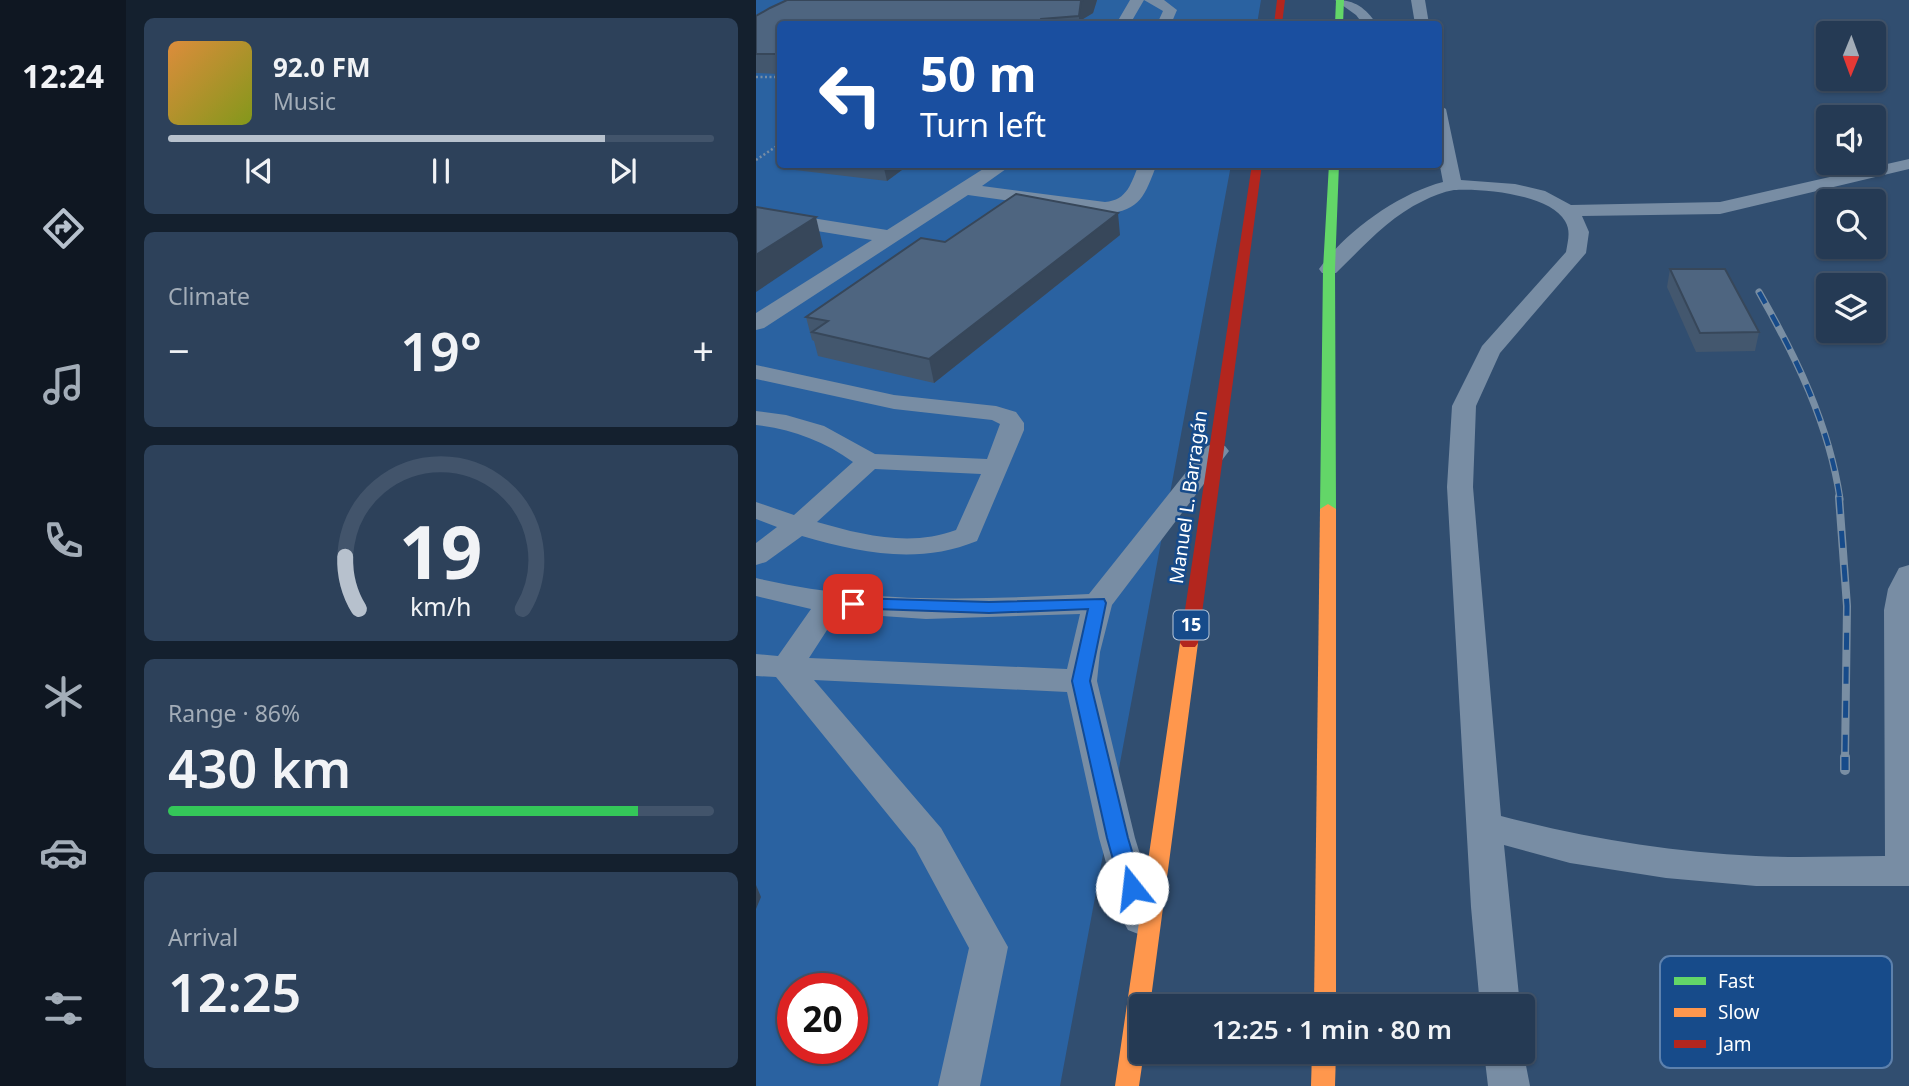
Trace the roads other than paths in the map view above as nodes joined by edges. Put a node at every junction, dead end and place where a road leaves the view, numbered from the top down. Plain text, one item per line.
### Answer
1 (1137, 0) edge
2 (1150, 0) edge
3 (1281, 0) edge
4 (1341, 0) edge
5 (1418, 0) edge
6 (1125, 21) edge
7 (1165, 21) edge
8 (1278, 21) edge
9 (1339, 21) edge
10 (1368, 21) edge
11 (1422, 21) edge
12 (1442, 135) edge
13 (1909, 164) edge
14 (1447, 167) edge
15 (999, 168) edge
16 (1146, 168) edge
17 (1257, 168) edge
18 (1334, 168) edge
19 (969, 190) junction
20 (1567, 211) junction
21 (756, 215) edge
22 (892, 237) junction
23 (1329, 269) junction
24 (791, 301) junction
25 (756, 303) edge
26 (756, 323) edge
27 (756, 372) edge
28 (756, 418) edge
29 (1216, 451) junction
30 (869, 461) junction
31 (996, 467) junction
32 (756, 510) edge
33 (797, 526) junction
34 (756, 556) edge
35 (1909, 574) edge
36 (756, 587) edge
37 (830, 603) junction
38 (1098, 603) junction
39 (771, 666) edge
40 (1081, 681) junction
41 (1485, 826) junction
42 (1906, 871) edge
43 (1147, 939) junction
44 (1325, 994) edge
45 (1499, 994) edge
46 (1324, 1064) edge
47 (1506, 1064) edge
48 (959, 1086) edge
49 (1127, 1086) edge
50 (1324, 1086) edge
51 (1508, 1086) edge

1 - 6 lane
2 - 7 lane
3 - 8 highway
4 - 9 highway
4 - 10 lane
5 - 11 lane
12 - 14 lane
13 - 20 lane
14 - 20 lane
14 - 23 lane
15 - 19 lane
16 - 19 lane
17 - 29 highway, Manuel L. Barragán / 15
18 - 23 highway
19 - 22 lane
20 - 41 lane
21 - 22 lane
22 - 24 lane
23 - 44 highway
24 - 25 lane
24 - 26 lane
27 - 31 lane
28 - 30 lane
29 - 38 lane
29 - 43 highway, Manuel L. Barragán / 15
30 - 31 lane
30 - 33 lane
31 - 33 lane
32 - 33 lane
33 - 34 lane
35 - 42 lane
36 - 37 lane
37 - 38 lane
37 - 39 lane
38 - 40 lane
39 - 40 lane
39 - 48 lane
40 - 43 lane
41 - 42 lane
41 - 45 lane
43 - 49 highway, Manuel L. Barragán / 15
46 - 50 highway
47 - 51 lane

